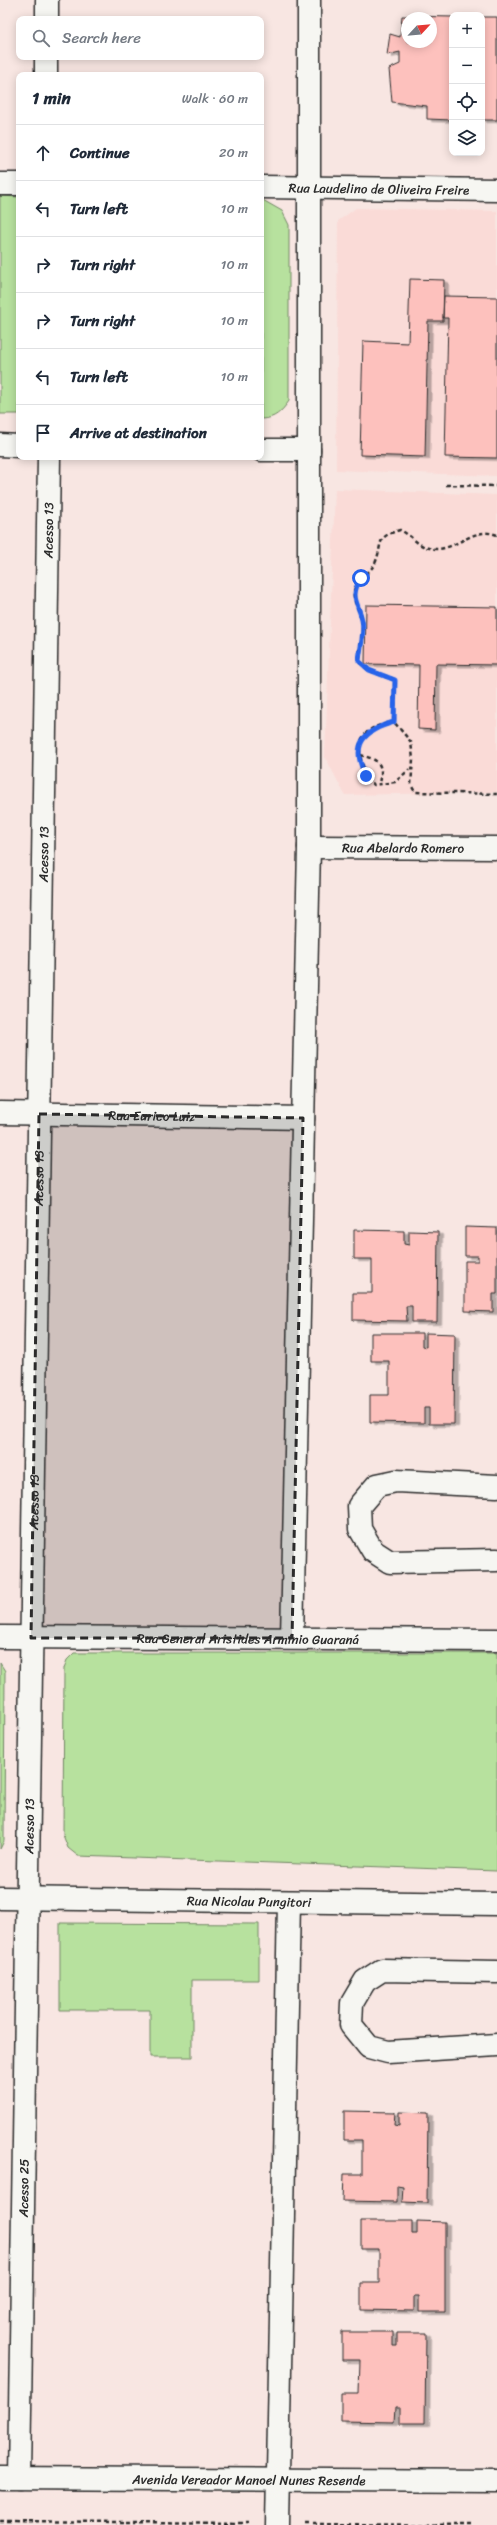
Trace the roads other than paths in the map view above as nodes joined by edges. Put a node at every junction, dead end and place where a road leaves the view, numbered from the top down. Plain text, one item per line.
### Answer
1 (47, 0) edge
2 (309, 0) edge
3 (47, 16) edge
4 (46, 60) edge
5 (46, 72) edge
6 (0, 184) edge
7 (16, 184) edge
8 (264, 187) edge
9 (310, 188) junction
10 (497, 190) edge
11 (0, 445) edge
12 (16, 446) edge
13 (264, 450) edge
14 (309, 450) junction
15 (49, 460) edge
16 (309, 847) junction
17 (497, 848) edge
18 (0, 1113) edge
19 (39, 1114) junction
20 (303, 1118) junction
21 (497, 1486) edge
22 (497, 1560) edge
23 (0, 1637) edge
24 (31, 1638) junction
25 (292, 1638) junction
26 (497, 1640) edge
27 (0, 1898) edge
28 (27, 1899) junction
29 (289, 1902) junction
30 (497, 1904) edge
31 (497, 1972) edge
32 (497, 2045) edge
33 (9, 2478) edge
34 (279, 2478) junction
35 (497, 2481) edge
36 (277, 2524) edge

1 - 3 street
2 - 9 street
4 - 5 street
6 - 7 street
8 - 9 street, Rua Laudelino de Oliveira Freire
9 - 10 street, Rua Laudelino de Oliveira Freire
9 - 14 street
11 - 12 street
13 - 14 street
14 - 16 street
15 - 19 street, Acesso 13
16 - 17 street, Rua Abelardo Romero
16 - 20 street
18 - 19 street, Rua Eurico Luiz
19 - 20 street, Rua Eurico Luiz
19 - 24 street, Acesso 13
20 - 25 street
21 - 22 street
23 - 24 street, Rua General Aristides Armínio Guaraná
24 - 25 street, Rua General Aristides Armínio Guaraná
24 - 28 street, Acesso 13
25 - 26 street, Rua General Aristides Armínio Guaraná
27 - 28 street, Rua Nicolau Pungitori
28 - 29 street, Rua Nicolau Pungitori
28 - 33 street, Acesso 25
29 - 30 street, Rua Nicolau Pungitori
29 - 34 street
31 - 32 street
33 - 34 street, Avenida Vereador Manoel Nunes Resende
34 - 35 street, Avenida Vereador Manoel Nunes Resende
34 - 36 street

